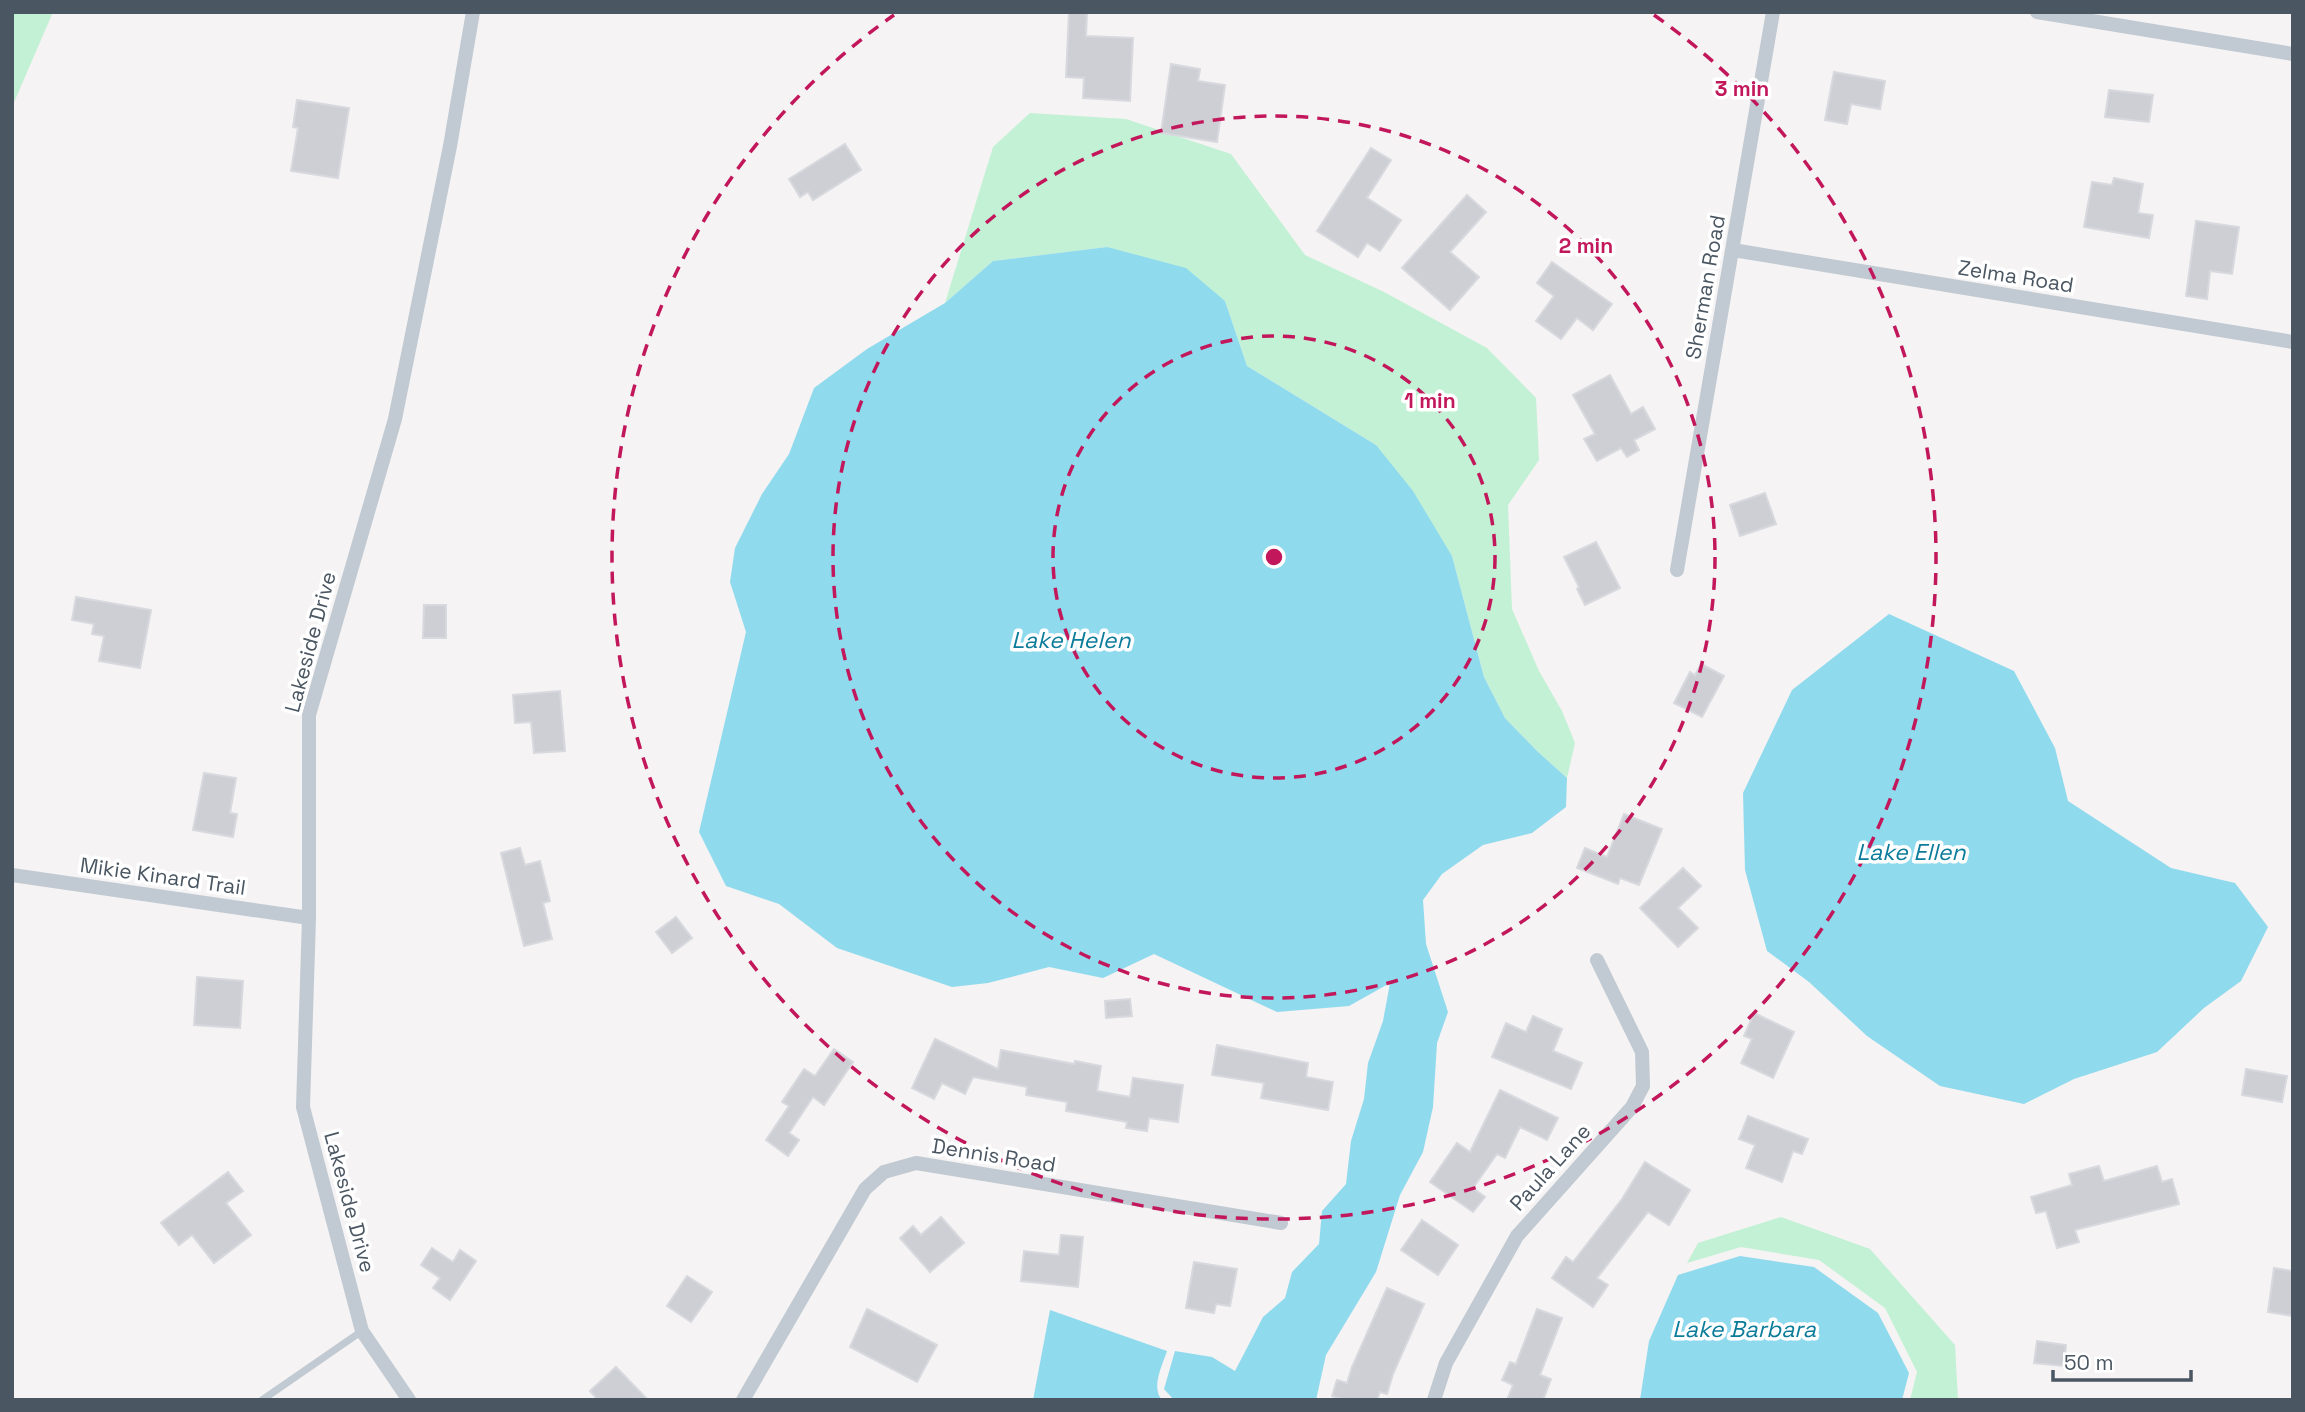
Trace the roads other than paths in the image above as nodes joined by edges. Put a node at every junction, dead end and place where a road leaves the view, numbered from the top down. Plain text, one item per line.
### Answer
1 (473, 12) edge
2 (1773, 12) edge
3 (2037, 12) edge
4 (2293, 54) edge
5 (1732, 250) junction
6 (2293, 342) edge
7 (1678, 570) dead end
8 (12, 875) edge
9 (309, 918) junction
10 (1597, 960) dead end
11 (1281, 1223) dead end
12 (362, 1331) junction
13 (262, 1400) edge
14 (409, 1400) edge
15 (743, 1400) edge
16 (1434, 1400) edge

1 - 9 street, Lakeside Drive
2 - 5 street, Sherman Road
3 - 4 street
5 - 6 street, Zelma Road
5 - 7 street, Sherman Road
8 - 9 street, Mikie Kinard Trail
9 - 12 street, Lakeside Drive
10 - 16 street, Paula Lane
11 - 15 street, Dennis Road
12 - 13 lane
12 - 14 street, Lakeside Drive

